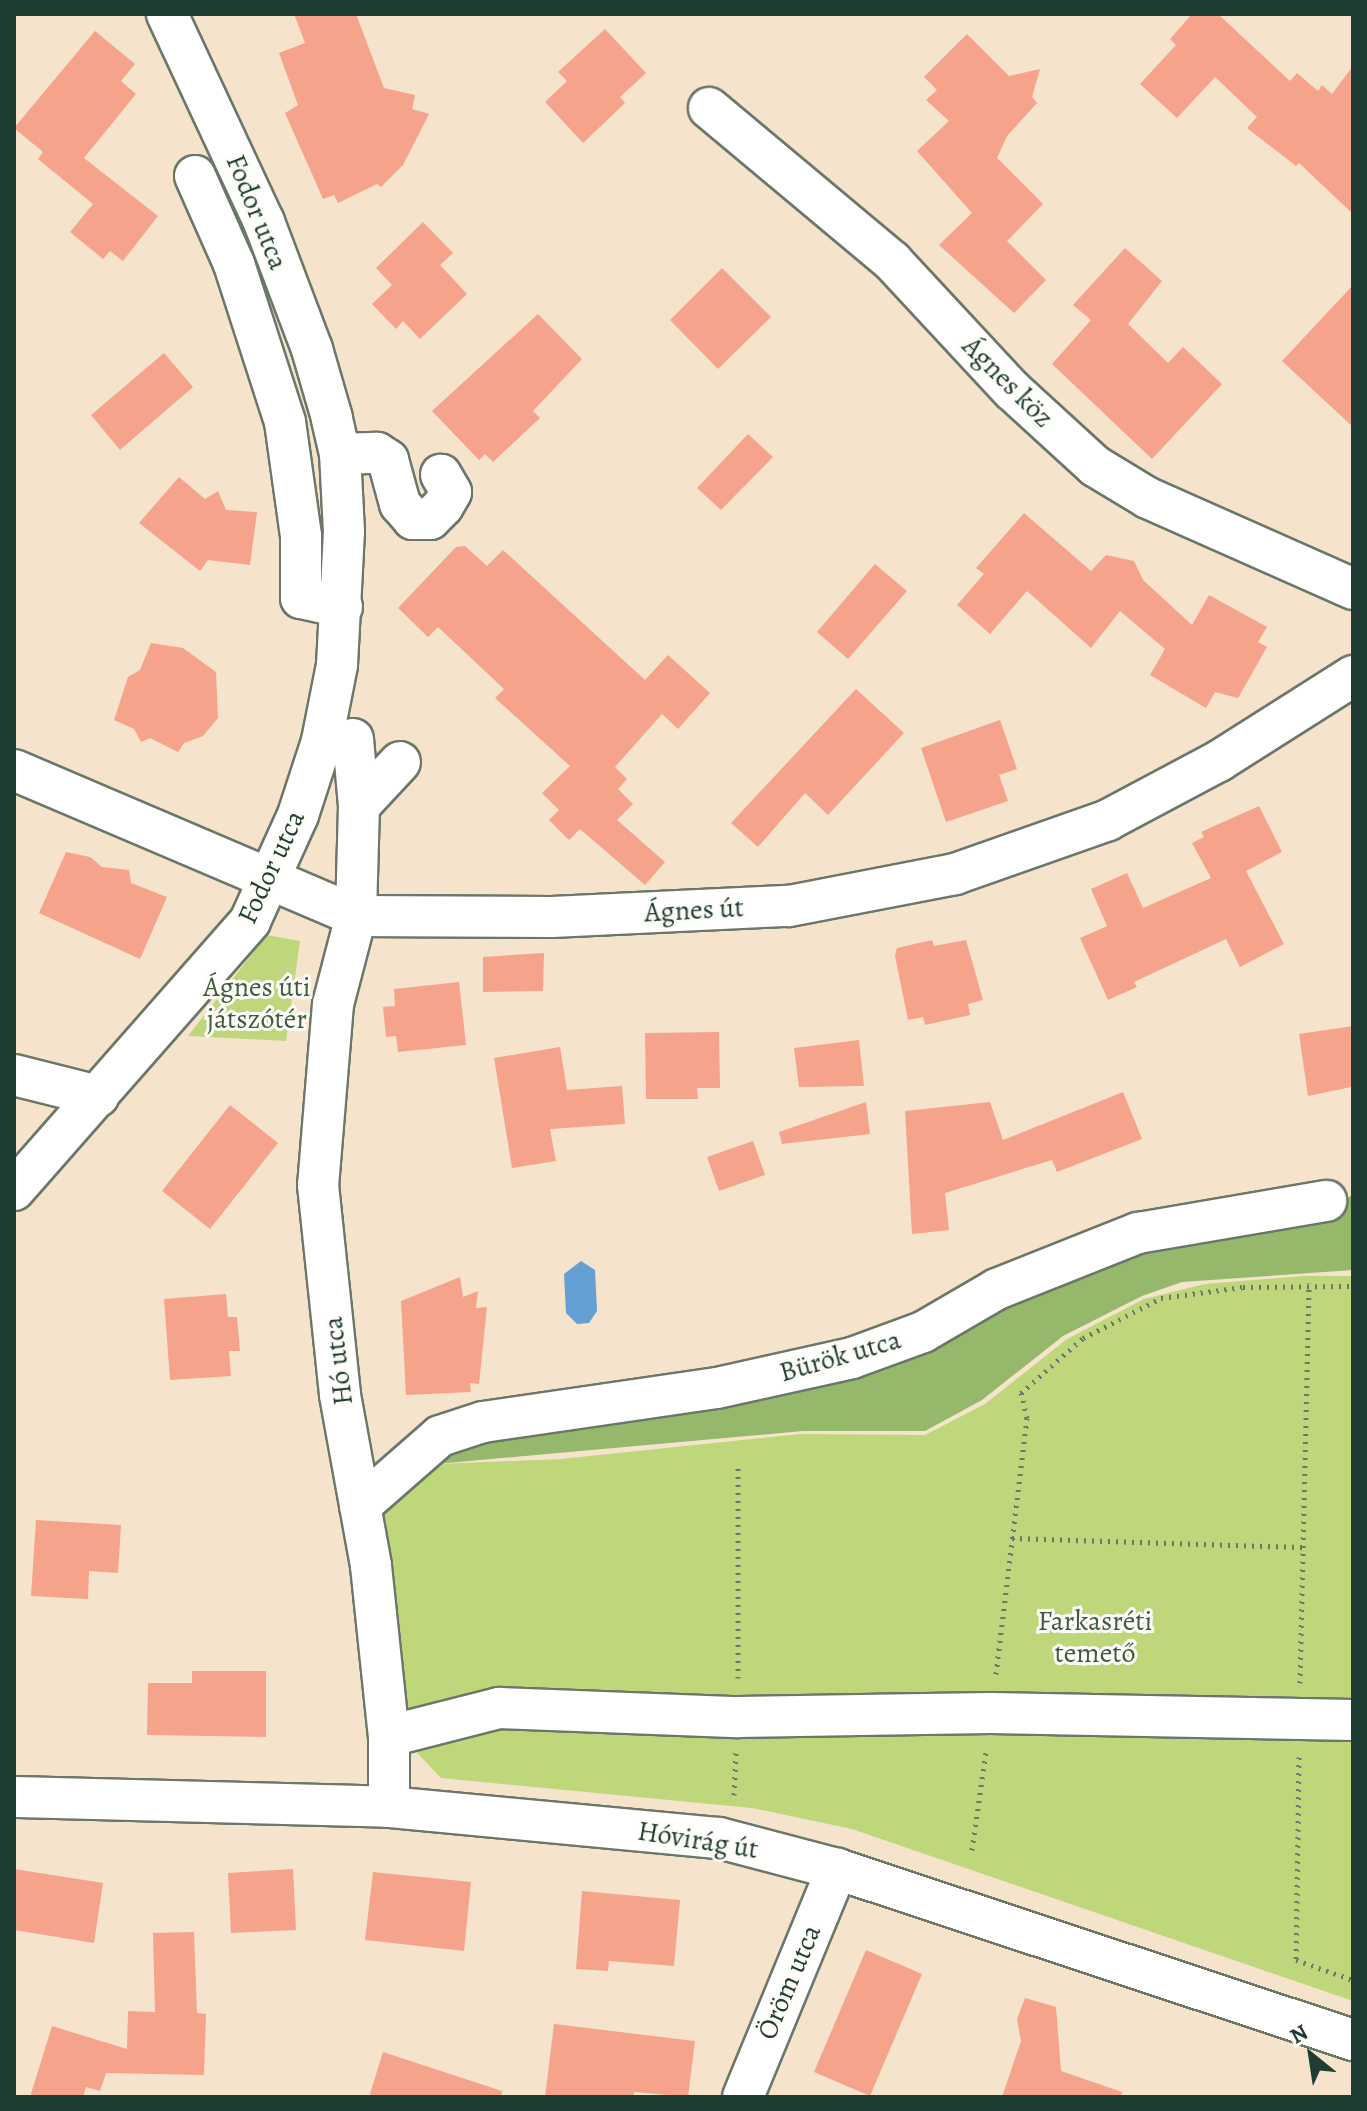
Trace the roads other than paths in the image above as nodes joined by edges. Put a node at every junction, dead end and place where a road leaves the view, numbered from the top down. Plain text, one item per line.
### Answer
1 (167, 14) edge
2 (709, 108) dead end
3 (195, 176) dead end
4 (340, 454) junction
5 (441, 475) dead end
6 (1353, 589) edge
7 (342, 607) junction
8 (1353, 676) edge
9 (353, 739) dead end
10 (400, 762) dead end
11 (14, 770) edge
12 (359, 806) junction
13 (269, 882) junction
14 (356, 916) junction
15 (14, 1075) edge
16 (98, 1096) junction
17 (14, 1190) edge
18 (1326, 1201) dead end
19 (360, 1506) junction
20 (1353, 1720) edge
21 (389, 1736) junction
22 (14, 1797) edge
23 (389, 1807) junction
24 (837, 1869) junction
25 (1353, 2040) edge
26 (743, 2097) edge

1 - 4 street, Fodor utca
2 - 6 street, Ágnes köz
3 - 7 street, Fodor utca
4 - 5 street
4 - 7 street, Fodor utca
7 - 13 street, Fodor utca
8 - 14 street, Ágnes út
9 - 12 street, Hó utca
10 - 12 street
11 - 13 street, Ágnes út
12 - 14 street, Hó utca
13 - 14 street, Ágnes út
13 - 16 street, Fodor utca
14 - 19 street, Hó utca
15 - 16 street
16 - 17 street, Fodor utca
18 - 19 street, Bürök utca
19 - 21 street, Hó utca
20 - 21 street
21 - 23 street, Hó utca
22 - 23 street, Hóvirág út
23 - 24 street, Hóvirág út
24 - 25 street, Hóvirág út
24 - 26 street, Öröm utca

